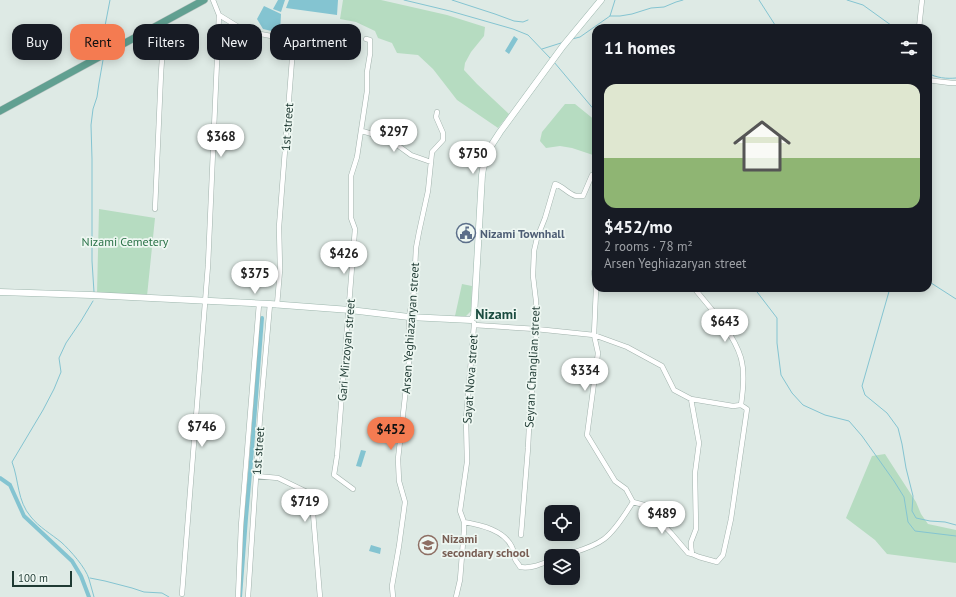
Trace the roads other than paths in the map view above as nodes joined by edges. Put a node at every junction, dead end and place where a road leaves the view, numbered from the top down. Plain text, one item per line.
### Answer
1 (204, 0) edge
2 (213, 0) edge
3 (601, 0) edge
4 (922, 0) edge
5 (219, 15) junction
6 (161, 23) junction
7 (919, 24) edge
8 (366, 39) dead end
9 (932, 80) edge
10 (956, 83) edge
11 (0, 111) edge
12 (437, 112) dead end
13 (362, 131) junction
14 (431, 162) junction
15 (592, 175) dead end
16 (155, 209) dead end
17 (0, 292) edge
18 (596, 292) edge
19 (697, 292) edge
20 (206, 301) junction
21 (259, 304) junction
22 (270, 304) junction
23 (277, 305) junction
24 (350, 310) junction
25 (409, 317) junction
26 (473, 322) junction
27 (536, 329) junction
28 (594, 334) junction
29 (691, 399) junction
30 (742, 405) junction
31 (251, 416) junction
32 (260, 417) junction
33 (256, 476) junction
34 (353, 489) dead end
35 (633, 502) junction
36 (464, 522) junction
37 (521, 535) dead end
38 (580, 551) edge
39 (692, 554) junction
40 (544, 563) edge
41 (182, 594) dead end
42 (238, 597) edge
43 (248, 597) edge
44 (320, 597) edge
45 (393, 597) edge
46 (456, 597) edge

1 - 6 main road
2 - 5 street
3 - 26 main road, Sayat Nova street
4 - 7 street
5 - 20 street
5 - 23 street, 1st street
6 - 11 main road
6 - 16 street
8 - 13 street, Gari Mirzoyan street
9 - 10 street
12 - 14 street, Arsen Yeghiazaryan street
13 - 14 street
13 - 24 street, Gari Mirzoyan street
14 - 25 street, Arsen Yeghiazaryan street
15 - 27 street, Seyran Changlian street
17 - 20 main road
18 - 28 street
19 - 30 street
20 - 21 main road
20 - 41 street
21 - 22 main road
21 - 31 street
22 - 23 main road
22 - 32 street, 1st street
23 - 24 main road
24 - 25 main road
24 - 34 street, Gari Mirzoyan street
25 - 26 main road
25 - 45 street, Arsen Yeghiazaryan street
26 - 27 street
26 - 36 street, Sayat Nova street
27 - 28 street
27 - 37 street, Seyran Changlian street
28 - 29 street
28 - 35 street
29 - 30 street
29 - 39 street
30 - 39 street
31 - 32 street
31 - 42 street
32 - 33 street, 1st street
33 - 43 street, 1st street
33 - 44 street
35 - 38 street
35 - 39 street
36 - 40 street
36 - 46 street, Sayat Nova street

